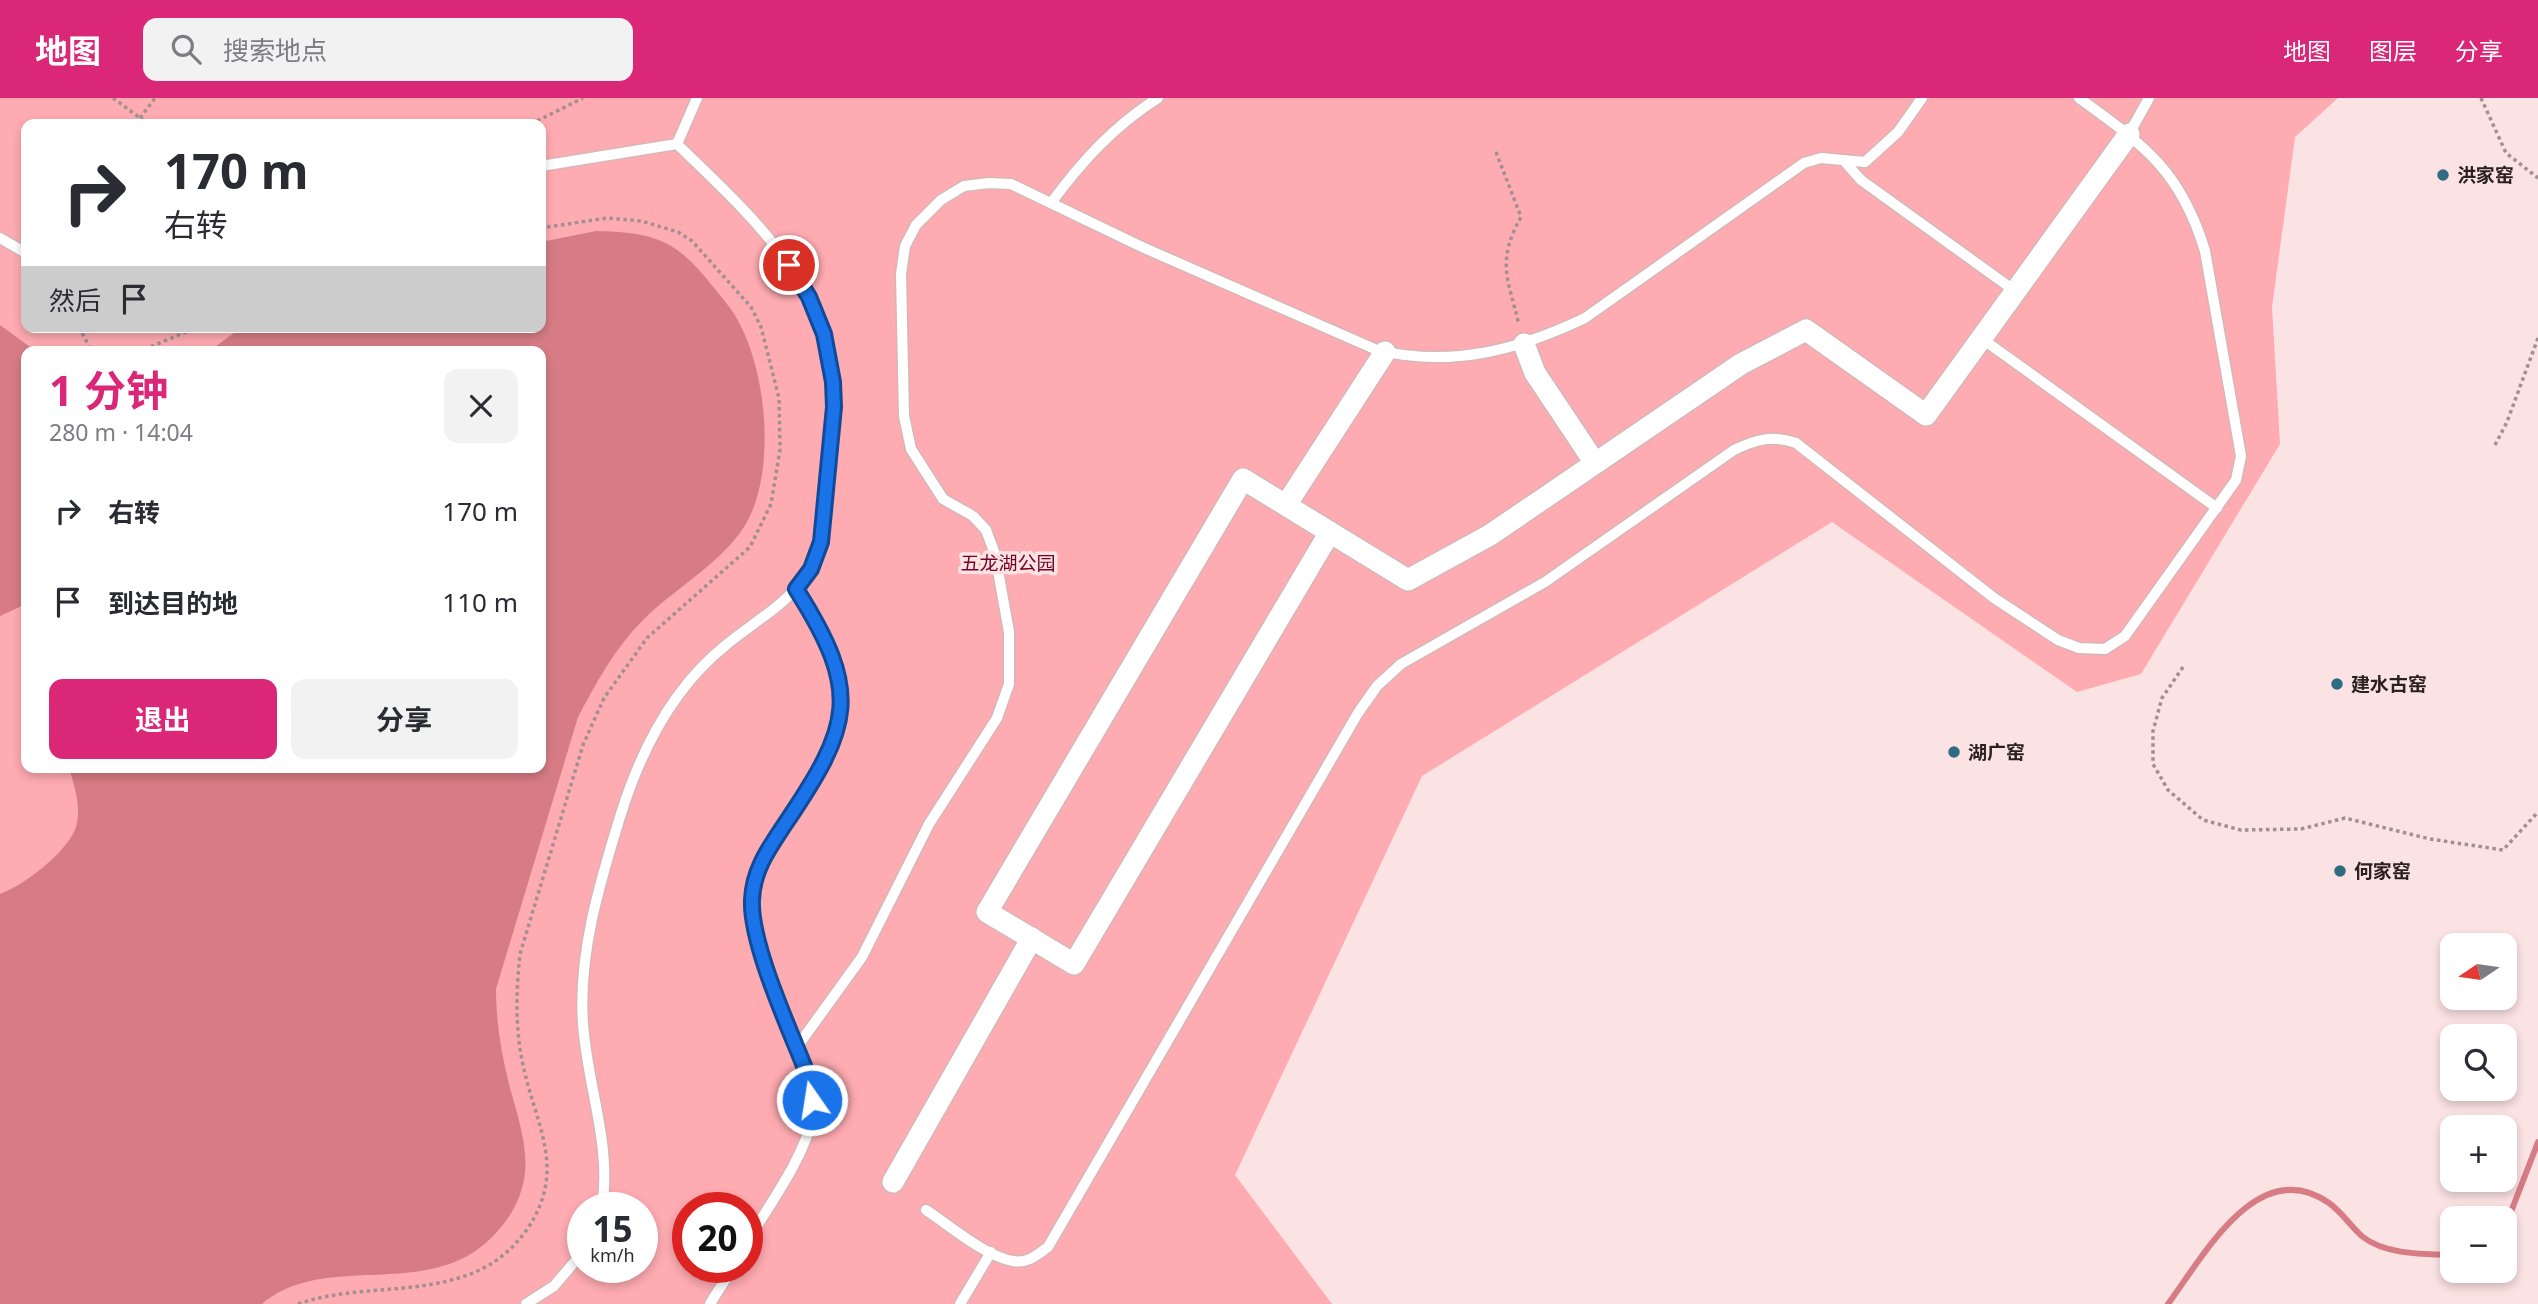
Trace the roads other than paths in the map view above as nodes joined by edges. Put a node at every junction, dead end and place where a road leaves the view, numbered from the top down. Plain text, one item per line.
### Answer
1 (697, 98) edge
2 (1158, 98) edge
3 (1922, 98) edge
4 (2079, 98) edge
5 (2149, 98) edge
6 (2129, 134) junction
7 (677, 144) junction
8 (1846, 163) junction
9 (546, 165) edge
10 (1051, 203) junction
11 (0, 238) edge
12 (21, 250) edge
13 (2015, 291) junction
14 (1981, 338) junction
15 (1524, 344) junction
16 (1385, 352) junction
17 (1595, 464) junction
18 (1286, 505) junction
19 (2217, 508) junction
20 (1330, 532) junction
21 (796, 589) junction
22 (1032, 939) junction
23 (797, 1047) junction
24 (893, 1182) dead end
25 (603, 1192) edge
26 (926, 1210) dead end
27 (763, 1214) edge
28 (990, 1252) junction
29 (567, 1271) edge
30 (723, 1283) edge
31 (526, 1304) edge
32 (710, 1304) edge
33 (960, 1304) edge

1 - 7 lane
2 - 10 lane
3 - 8 lane
4 - 6 lane
5 - 6 lane
6 - 13 street
6 - 19 lane
7 - 9 lane
7 - 21 lane
8 - 13 lane
8 - 15 lane
10 - 16 lane
10 - 23 lane
11 - 12 lane
13 - 14 street
14 - 17 street
14 - 19 lane
15 - 16 lane
15 - 17 street
16 - 18 street
17 - 20 street
18 - 20 street
18 - 22 street
19 - 28 lane
20 - 22 street
21 - 23 lane
21 - 25 lane
22 - 24 street
23 - 27 lane
26 - 28 lane
28 - 33 lane
29 - 31 lane
30 - 32 lane

